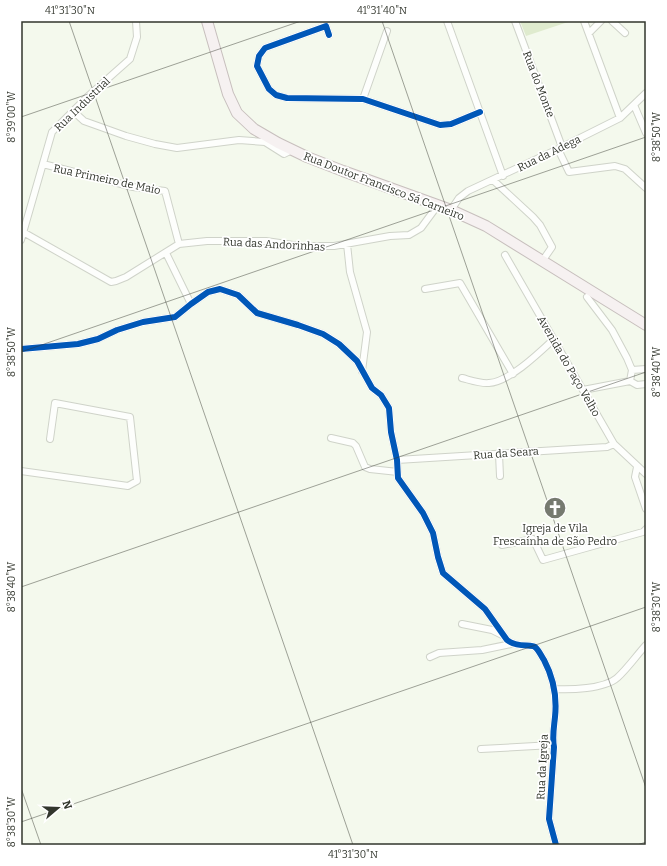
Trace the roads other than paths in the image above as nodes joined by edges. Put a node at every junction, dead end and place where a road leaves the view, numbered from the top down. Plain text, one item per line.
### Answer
1 (136, 21) edge
2 (207, 21) edge
3 (448, 21) edge
4 (515, 21) edge
5 (584, 21) edge
6 (601, 21) edge
7 (612, 21) edge
8 (387, 31) dead end
9 (589, 33) junction
10 (625, 33) dead end
11 (329, 35) dead end
12 (646, 93) edge
13 (363, 99) junction
14 (634, 106) junction
15 (74, 110) junction
16 (480, 112) junction
17 (620, 118) junction
18 (646, 134) edge
19 (560, 148) junction
20 (292, 150) junction
21 (43, 164) junction
22 (503, 176) junction
23 (493, 180) junction
24 (646, 188) edge
25 (438, 206) junction
26 (451, 210) junction
27 (23, 232) junction
28 (21, 240) edge
29 (179, 244) junction
30 (346, 244) junction
31 (166, 252) junction
32 (506, 255) dead end
33 (543, 260) junction
34 (424, 289) dead end
35 (587, 297) dead end
36 (191, 304) junction
37 (643, 322) edge
38 (554, 339) junction
39 (21, 350) edge
40 (646, 369) edge
41 (632, 370) junction
42 (362, 371) junction
43 (513, 374) junction
44 (462, 378) dead end
45 (630, 381) junction
46 (646, 384) edge
47 (583, 390) junction
48 (331, 438) dead end
49 (50, 439) dead end
50 (614, 444) junction
51 (499, 454) junction
52 (397, 460) junction
53 (643, 470) edge
54 (21, 471) edge
55 (398, 472) junction
56 (500, 476) dead end
57 (646, 509) edge
58 (646, 529) edge
59 (502, 545) dead end
60 (462, 624) dead end
61 (503, 635) junction
62 (511, 644) junction
63 (646, 645) edge
64 (430, 657) dead end
65 (554, 689) junction
66 (554, 745) junction
67 (481, 749) dead end
68 (556, 845) edge

1 - 15 street, Rua Industrial
2 - 20 main road, Rua Doutor Francisco Sá Carneiro
3 - 16 street
4 - 19 street, Rua do Monte
5 - 9 street
6 - 9 street
7 - 10 street
8 - 13 street
9 - 17 street
11 - 13 street
12 - 14 street, Rua da Adega
13 - 16 street
14 - 17 street, Rua da Adega
14 - 18 street
15 - 20 street
15 - 21 street, Rua Industrial
16 - 22 street
17 - 19 street, Rua da Adega
19 - 22 street, Rua da Adega
19 - 24 street, Rua do Monte
20 - 25 main road, Rua Doutor Francisco Sá Carneiro
21 - 27 street, Rua Industrial
21 - 29 street, Rua Primeiro de Maio
22 - 23 street, Rua da Adega
23 - 26 street, Rua da Adega
23 - 33 street
25 - 26 main road, Rua Doutor Francisco Sá Carneiro
25 - 30 street, Rua das Andorinhas
26 - 33 main road, Rua Doutor Francisco Sá Carneiro
27 - 28 street, Rua Industrial
27 - 31 street, Rua das Andorinhas
29 - 30 street, Rua das Andorinhas
29 - 31 street, Rua das Andorinhas
30 - 42 street
31 - 36 street
32 - 38 street, Avenida do Paço Velho
33 - 37 main road, Rua Doutor Francisco Sá Carneiro
34 - 43 street
35 - 41 street
36 - 39 street
36 - 42 street
38 - 43 street
38 - 47 street, Avenida do Paço Velho
40 - 41 street
41 - 45 street
42 - 52 street
43 - 44 street
45 - 46 street
45 - 47 street
47 - 50 street, Avenida do Paço Velho
48 - 55 street
49 - 54 street
50 - 51 street, Rua da Seara
50 - 53 street, Avenida do Paço Velho
51 - 52 street, Rua da Seara
51 - 56 street
52 - 55 street
53 - 57 street
55 - 61 street
58 - 59 street
60 - 61 street
61 - 62 street
62 - 64 street
62 - 65 street, Rua da Igreja
63 - 65 street
65 - 66 street, Rua da Igreja
66 - 67 street
66 - 68 street, Rua da Igreja

